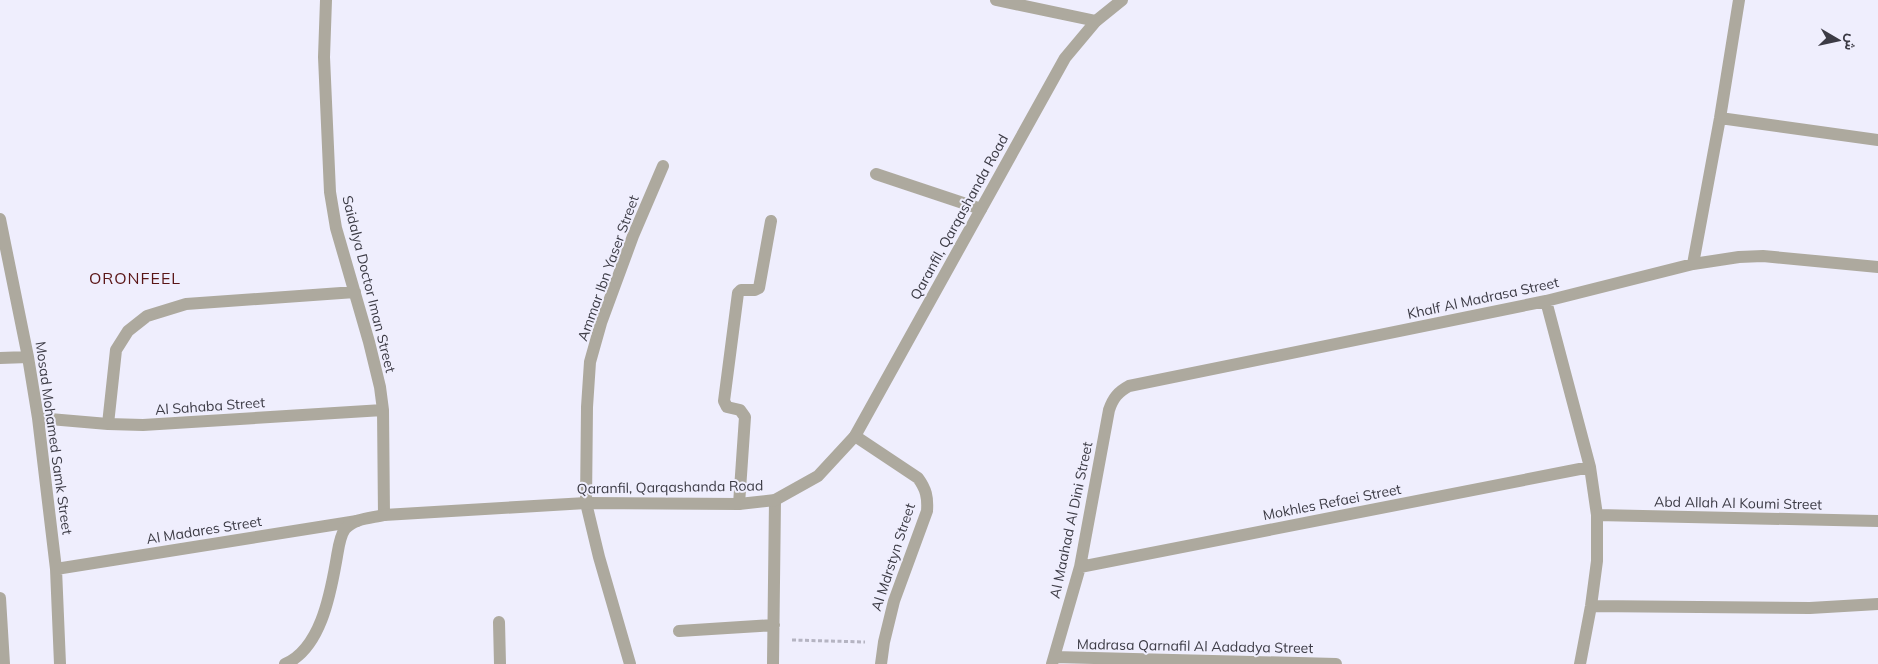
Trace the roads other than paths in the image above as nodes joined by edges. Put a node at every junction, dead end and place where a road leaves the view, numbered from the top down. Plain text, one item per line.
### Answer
1 (326, 0) edge
2 (1122, 0) edge
3 (1739, 0) edge
4 (1002, 1) edge
5 (1096, 21) junction
6 (1720, 118) junction
7 (1878, 140) edge
8 (663, 166) dead end
9 (876, 174) dead end
10 (981, 209) junction
11 (0, 218) edge
12 (771, 221) dead end
13 (1693, 264) junction
14 (1878, 266) edge
15 (354, 292) junction
16 (1546, 301) junction
17 (28, 357) junction
18 (0, 358) edge
19 (383, 410) junction
20 (1109, 410) joint
21 (38, 418) junction
22 (108, 424) junction
23 (855, 436) junction
24 (1590, 467) junction
25 (775, 500) junction
26 (586, 503) junction
27 (739, 504) junction
28 (384, 515) junction
29 (1597, 515) junction
30 (356, 521) junction
31 (1878, 521) edge
32 (1080, 567) junction
33 (56, 569) junction
34 (0, 598) edge
35 (1878, 604) edge
36 (1591, 606) junction
37 (499, 622) dead end
38 (774, 625) junction
39 (679, 632) dead end
40 (1053, 661) edge
41 (292, 663) edge
42 (4, 664) edge
43 (60, 664) edge
44 (500, 664) edge
45 (630, 664) edge
46 (773, 664) edge
47 (881, 664) edge
48 (1336, 664) edge
49 (1580, 664) edge

1 - 15 street, Saidalya Doctor Iman Street
2 - 5 street, Qaranfil, Qarqashanda Road
3 - 6 street
4 - 5 street
5 - 10 street, Qaranfil, Qarqashanda Road
6 - 7 street
6 - 13 street
8 - 26 street, Ammar Ibn Yaser Street
9 - 10 street
10 - 23 street, Qaranfil, Qarqashanda Road
11 - 17 street, Mosad Mohamed Samk Street
12 - 27 street
13 - 14 street, Khalf Al Madrasa Street
13 - 16 street, Khalf Al Madrasa Street
15 - 19 street, Saidalya Doctor Iman Street
15 - 22 street
16 - 20 street, Khalf Al Madrasa Street
16 - 24 street
17 - 18 street
17 - 21 street, Mosad Mohamed Samk Street
19 - 22 street, Al Sahaba Street
19 - 28 street, Saidalya Doctor Iman Street
20 - 32 street, Al Maahad Al Dini Street
21 - 22 street, Al Sahaba Street
21 - 33 street, Mosad Mohamed Samk Street
23 - 25 street, Qaranfil, Qarqashanda Road
23 - 47 street, Al Mdrstyn Street
24 - 29 street
24 - 32 street, Mokhles Refaei Street
25 - 27 street, Qaranfil, Qarqashanda Road
25 - 38 street
26 - 27 street, Qaranfil, Qarqashanda Road
26 - 28 street, Qaranfil, Qarqashanda Road
26 - 45 street, Ammar Ibn Yaser Street
28 - 30 street, Qaranfil, Qarqashanda Road
29 - 31 street, Abd Allah Al Koumi Street
29 - 36 street
30 - 33 street, Al Madares Street
30 - 41 street
32 - 40 street, Al Maahad Al Dini Street
33 - 43 street, Mosad Mohamed Samk Street
34 - 42 street
35 - 36 street
36 - 49 street
37 - 44 street
38 - 39 street
38 - 46 street
40 - 48 street, Madrasa Qarnafil Al Aadadya Street

